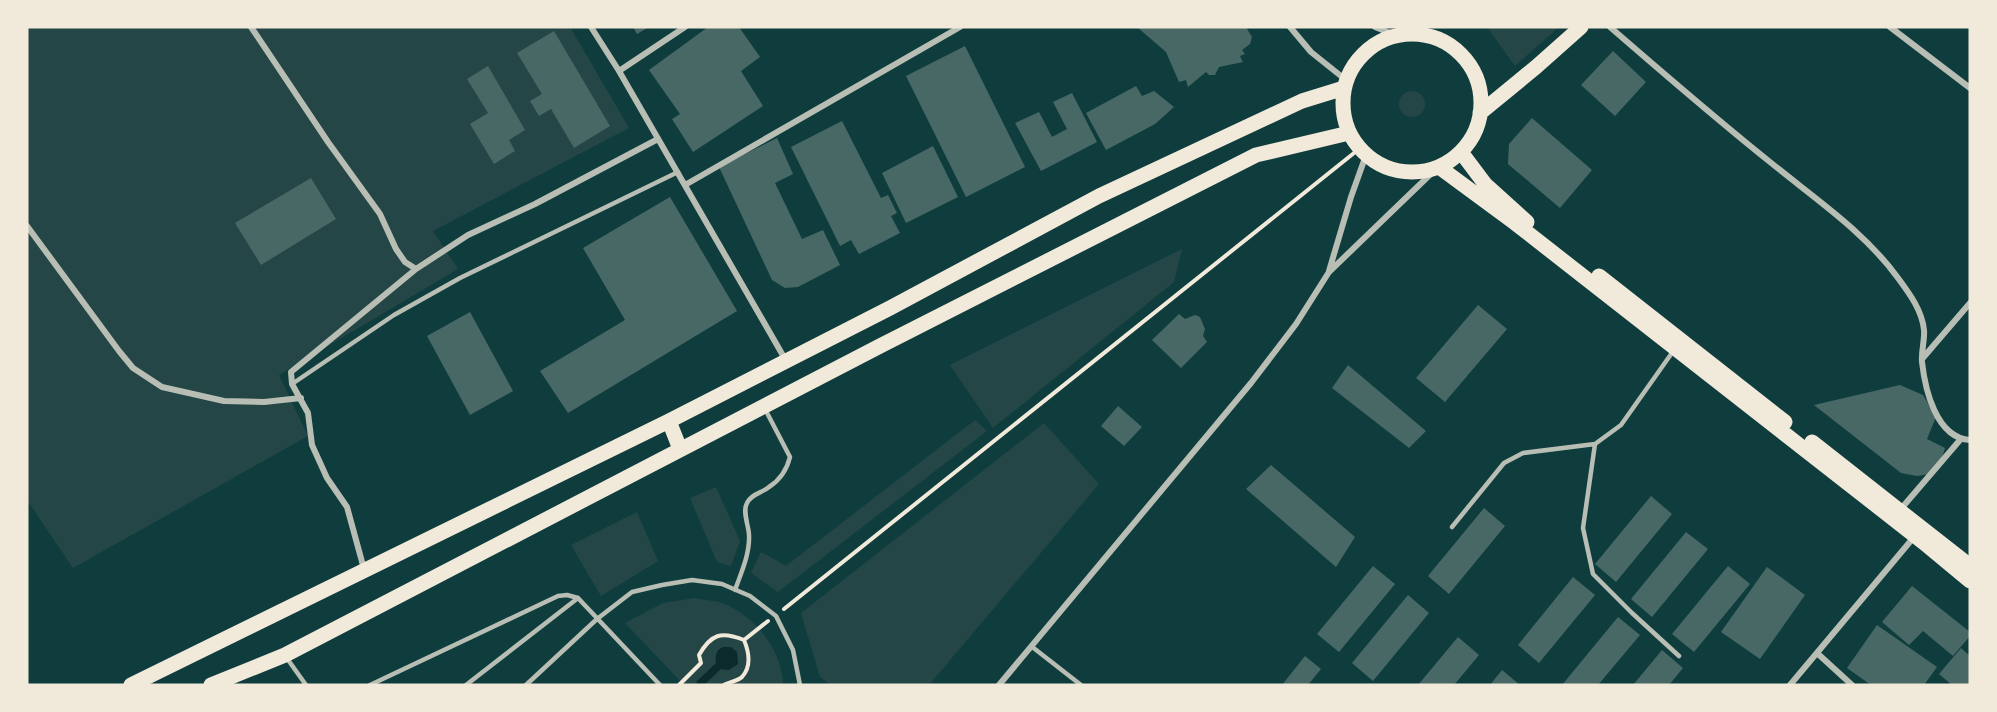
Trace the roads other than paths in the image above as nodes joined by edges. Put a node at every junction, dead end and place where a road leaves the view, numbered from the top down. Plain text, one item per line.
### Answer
1 (251, 27) edge
2 (591, 27) edge
3 (685, 27) edge
4 (960, 27) edge
5 (1290, 27) edge
6 (1375, 27) edge
7 (1581, 27) edge
8 (1610, 27) edge
9 (1890, 27) edge
10 (1408, 32) edge
11 (619, 71) junction
12 (1345, 84) junction
13 (1970, 88) edge
14 (1480, 113) junction
15 (1349, 133) junction
16 (658, 140) junction
17 (1363, 152) junction
18 (1461, 152) junction
19 (1438, 167) junction
20 (678, 172) junction
21 (686, 185) junction
22 (27, 226) edge
23 (416, 269) junction
24 (1329, 272) junction
25 (1970, 303) edge
26 (1675, 349) junction
27 (1922, 359) junction
28 (786, 360) junction
29 (292, 384) junction
30 (301, 398) junction
31 (763, 406) junction
32 (669, 421) junction
33 (1960, 440) junction
34 (1970, 440) edge
35 (1595, 444) junction
36 (680, 450) junction
37 (1899, 510) junction
38 (1452, 527) dead end
39 (1919, 531) junction
40 (1970, 566) edge
41 (364, 569) junction
42 (1970, 581) edge
43 (735, 590) junction
44 (578, 598) junction
45 (597, 619) junction
46 (1031, 646) junction
47 (1817, 652) junction
48 (285, 655) junction
49 (1679, 656) dead end
50 (131, 685) edge
51 (211, 685) edge
52 (306, 685) edge
53 (370, 685) edge
54 (466, 685) edge
55 (526, 685) edge
56 (660, 685) edge
57 (800, 685) edge
58 (999, 685) edge
59 (1081, 685) edge
60 (1790, 685) edge
61 (1852, 685) edge

1 - 23 street
2 - 11 street
3 - 11 street
4 - 21 street
5 - 12 street
6 - 10 street
7 - 14 main road
8 - 27 street
9 - 13 street
10 - 12 main road
10 - 14 main road
11 - 16 street
12 - 15 main road
12 - 28 main road
14 - 18 main road
15 - 17 main road
15 - 31 main road
16 - 20 street
16 - 23 street
17 - 19 main road
17 - 24 street
18 - 19 main road
18 - 37 main road
19 - 24 street
19 - 26 main road
20 - 21 street
20 - 29 lane
21 - 28 street
22 - 30 street
23 - 29 street
24 - 46 street
25 - 27 street
26 - 35 lane
26 - 39 main road
27 - 33 street
28 - 32 main road
29 - 30 street
30 - 41 street
31 - 36 main road
31 - 43 lane
32 - 36 main road
32 - 41 main road
33 - 34 street
33 - 37 street
35 - 38 lane
35 - 49 lane
36 - 48 main road
37 - 39 main road
39 - 40 main road
39 - 42 main road
39 - 47 street
41 - 50 main road
43 - 45 lane
43 - 57 lane
44 - 45 lane
44 - 53 lane
44 - 54 lane
45 - 55 lane
45 - 56 lane
46 - 58 street
46 - 59 lane
47 - 60 street
47 - 61 street
48 - 51 main road
48 - 52 lane

